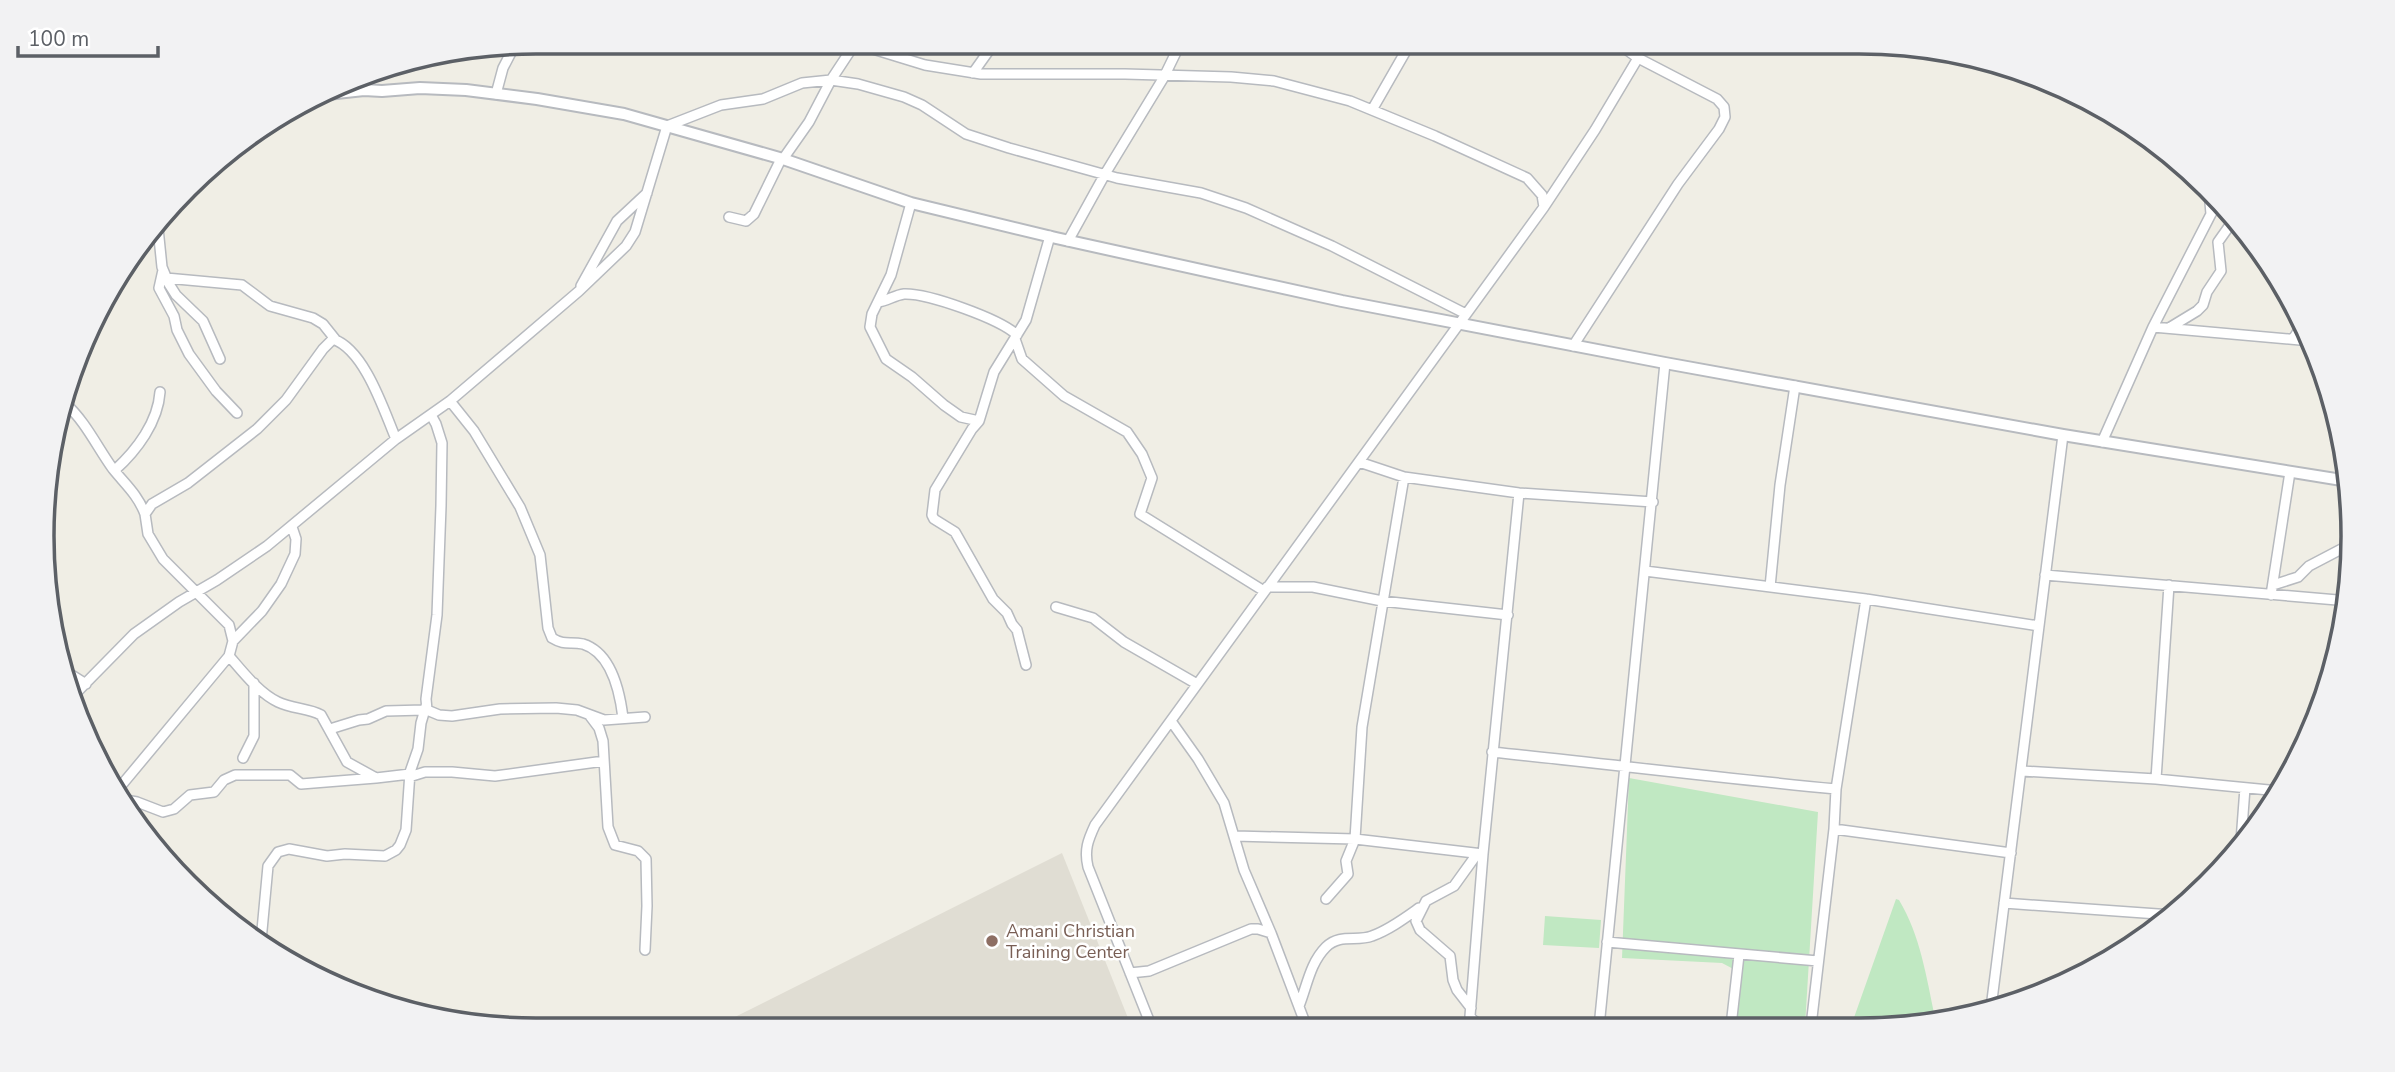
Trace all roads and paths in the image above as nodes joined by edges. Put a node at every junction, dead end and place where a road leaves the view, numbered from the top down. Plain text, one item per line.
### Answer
1 (847, 54) edge
2 (889, 54) edge
3 (986, 54) edge
4 (1175, 54) edge
5 (1404, 54) edge
6 (1632, 54) edge
7 (510, 55) edge
8 (1638, 58) junction
9 (973, 73) junction
10 (1164, 76) junction
11 (831, 80) junction
12 (351, 91) edge
13 (496, 94) junction
14 (1372, 110) junction
15 (667, 126) junction
16 (782, 159) junction
17 (1105, 174) junction
18 (649, 192) junction
19 (911, 203) junction
20 (2210, 206) edge
21 (1544, 207) junction
22 (2214, 210) edge
23 (2211, 214) junction
24 (729, 217) dead end
25 (2228, 227) edge
26 (159, 236) edge
27 (1050, 236) junction
28 (1068, 240) junction
29 (165, 274) junction
30 (579, 292) junction
31 (878, 302) junction
32 (1463, 318) junction
33 (2153, 327) junction
34 (2169, 328) junction
35 (2296, 335) edge
36 (1016, 337) junction
37 (335, 339) junction
38 (2293, 340) junction
39 (2299, 340) edge
40 (1573, 346) junction
41 (220, 359) dead end
42 (1665, 363) junction
43 (1796, 386) junction
44 (160, 391) dead end
45 (450, 401) junction
46 (71, 409) edge
47 (237, 414) dead end
48 (431, 415) junction
49 (979, 421) junction
50 (2063, 435) junction
51 (396, 439) junction
52 (2102, 442) junction
53 (1359, 462) junction
54 (115, 470) junction
55 (2290, 472) junction
56 (1404, 477) junction
57 (2338, 479) edge
58 (1518, 493) junction
59 (1653, 502) junction
60 (145, 514) junction
61 (292, 527) junction
62 (2341, 549) edge
63 (1645, 571) junction
64 (2045, 575) junction
65 (2169, 585) junction
66 (1770, 587) junction
67 (1266, 589) junction
68 (2272, 590) junction
69 (196, 592) junction
70 (1866, 599) junction
71 (2337, 599) edge
72 (1382, 601) junction
73 (1056, 607) dead end
74 (1508, 615) junction
75 (2039, 626) junction
76 (233, 641) junction
77 (229, 656) junction
78 (1026, 665) dead end
79 (76, 678) edge
80 (254, 683) junction
81 (86, 684) junction
82 (1197, 684) junction
83 (80, 690) edge
84 (425, 708) junction
85 (589, 714) junction
86 (624, 718) junction
87 (645, 718) dead end
88 (1171, 721) junction
89 (330, 729) junction
90 (1492, 752) junction
91 (243, 758) dead end
92 (604, 761) junction
93 (1626, 765) junction
94 (2022, 771) junction
95 (410, 775) junction
96 (376, 778) junction
97 (2156, 779) junction
98 (123, 784) edge
99 (2245, 788) junction
100 (1836, 789) junction
101 (2268, 790) edge
102 (133, 801) edge
103 (2242, 828) edge
104 (1833, 829) junction
105 (1235, 836) junction
106 (1355, 839) junction
107 (2011, 853) junction
108 (1480, 854) junction
109 (1326, 899) dead end
110 (2004, 903) junction
111 (1422, 906) junction
112 (2157, 914) edge
113 (262, 932) edge
114 (1271, 933) junction
115 (1607, 942) junction
116 (645, 950) dead end
117 (1739, 955) junction
118 (1818, 961) junction
119 (1129, 973) junction
120 (1992, 999) edge
121 (1299, 1006) junction
122 (1471, 1008) junction
123 (1148, 1018) edge
124 (1303, 1018) edge
125 (1471, 1018) edge
126 (1600, 1018) edge
127 (1732, 1018) edge
128 (1812, 1018) edge

1 - 11 street
2 - 9 street
3 - 9 street
4 - 10 street
5 - 14 street
6 - 8 street
7 - 13 street
8 - 21 street
8 - 40 street
9 - 10 street
10 - 14 street
10 - 17 street
11 - 15 street
11 - 16 street
11 - 17 street
12 - 13 street
13 - 15 street
14 - 21 street
15 - 16 street
15 - 18 street
16 - 19 street
16 - 24 street
17 - 28 street
17 - 32 street
18 - 30 street
18 - 30 street
19 - 27 street
19 - 31 street
20 - 23 street
21 - 32 street
22 - 23 street
23 - 33 street
25 - 34 street
26 - 29 street
27 - 28 street
27 - 36 street
28 - 32 street
29 - 37 street
29 - 41 street
29 - 47 street
30 - 45 street
31 - 36 street
31 - 49 street
32 - 40 street
32 - 53 street
33 - 34 street
33 - 52 street
34 - 38 street
35 - 38 street
36 - 49 street
36 - 67 street
37 - 51 street
37 - 60 street
38 - 39 street
40 - 42 street
42 - 43 street
42 - 59 street
43 - 50 street
43 - 66 street
44 - 54 street
45 - 48 street
45 - 86 street
46 - 54 street
48 - 51 street
48 - 84 street
49 - 78 street
50 - 52 street
50 - 64 street
51 - 61 street
52 - 55 street
53 - 56 street
53 - 67 street
54 - 60 street
55 - 57 street
55 - 68 street
56 - 58 street
56 - 72 street
58 - 59 street
58 - 74 street
59 - 63 street
60 - 69 street
61 - 69 street
61 - 76 street
62 - 68 street
63 - 66 street
63 - 93 street
64 - 65 street
64 - 75 street
65 - 68 street
65 - 97 street
66 - 70 street
67 - 72 street
67 - 82 street
68 - 71 street
69 - 76 street
69 - 81 street
70 - 75 street
70 - 100 street
72 - 74 street
72 - 106 street
73 - 82 street
74 - 90 street
75 - 94 street
76 - 77 street
77 - 80 street
77 - 98 street
79 - 81 street
80 - 89 street
80 - 91 street
81 - 83 street
82 - 88 street
84 - 85 street
84 - 89 street
84 - 95 street
85 - 86 street
85 - 92 street
86 - 87 street
88 - 105 street
88 - 119 street
89 - 96 street
90 - 93 street
90 - 108 street
92 - 95 street
92 - 116 street
93 - 100 street
93 - 115 street
94 - 97 street
94 - 107 street
95 - 96 street
95 - 113 street
96 - 102 street
97 - 99 street
99 - 101 street
99 - 103 street
100 - 104 street
104 - 107 street
104 - 118 street
105 - 106 street
105 - 114 street
106 - 108 street
106 - 109 street
107 - 110 street
108 - 111 street
108 - 122 street
110 - 112 street
110 - 120 street
111 - 121 street
111 - 122 street
114 - 119 street
114 - 121 street
115 - 117 street
115 - 126 street
117 - 118 street
117 - 127 street
118 - 128 street
119 - 123 street
121 - 124 street
122 - 125 street

